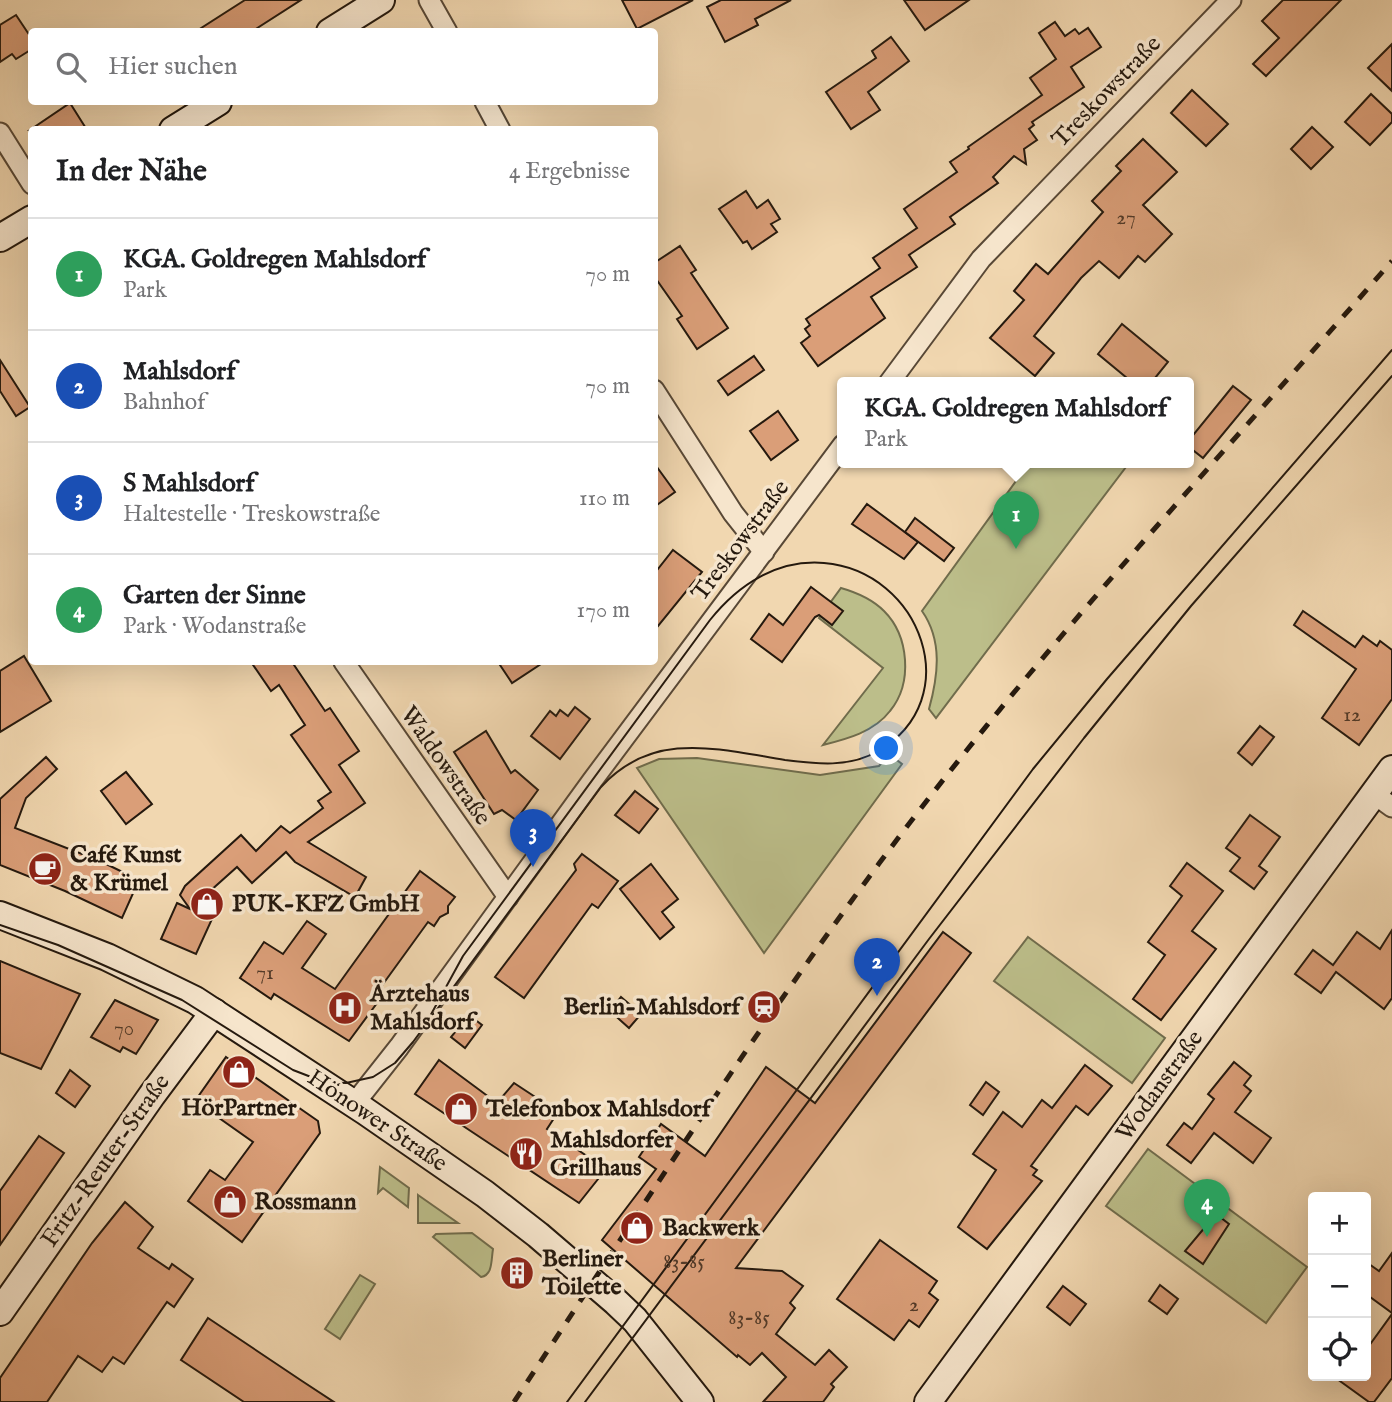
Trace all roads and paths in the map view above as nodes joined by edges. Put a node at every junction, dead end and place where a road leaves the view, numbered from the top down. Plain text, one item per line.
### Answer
1 (381, 0) edge
2 (429, 0) edge
3 (1231, 0) edge
4 (336, 28) edge
5 (445, 28) edge
6 (213, 105) edge
7 (487, 105) edge
8 (179, 126) edge
9 (498, 126) edge
10 (0, 133) edge
11 (28, 178) edge
12 (28, 221) edge
13 (0, 238) edge
14 (893, 377) edge
15 (658, 396) edge
16 (837, 453) edge
17 (764, 552) junction
18 (346, 665) edge
19 (1392, 769) edge
20 (1383, 800) edge
21 (508, 897) junction
22 (0, 915) edge
23 (214, 1012) junction
24 (354, 1104) junction
25 (0, 1312) edge
26 (700, 1402) edge
27 (928, 1402) edge

1 - 4 street
2 - 5 street
3 - 14 street, Treskowstraße
6 - 8 street
7 - 9 street
10 - 11 street
12 - 13 street
15 - 17 street
16 - 17 street, Treskowstraße
17 - 21 street, Treskowstraße
18 - 21 street, Waldowstraße
19 - 20 street, Wodanstraße
20 - 27 street, Wodanstraße
21 - 24 street, Treskowstraße
22 - 23 street, Hönower Straße
23 - 24 street, Hönower Straße
23 - 25 street, Fritz-Reuter-Straße
24 - 26 street, Hönower Straße

